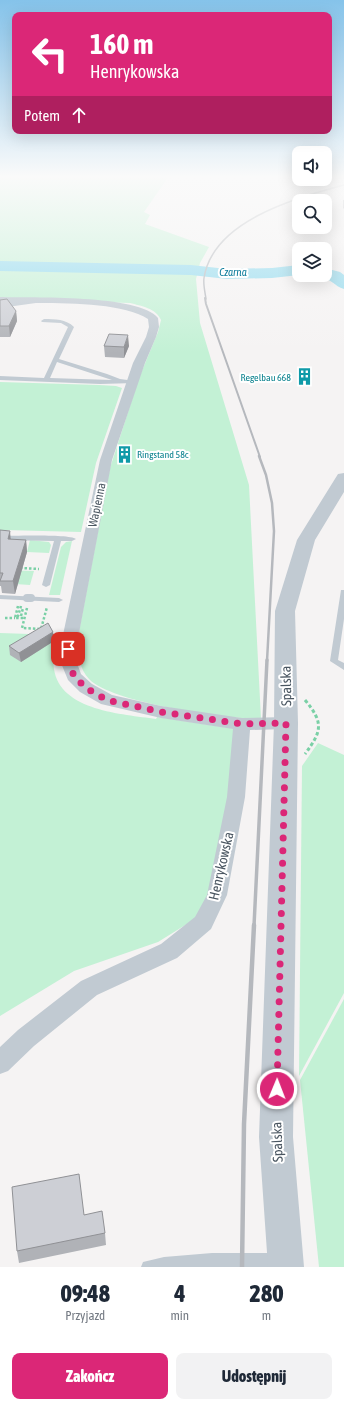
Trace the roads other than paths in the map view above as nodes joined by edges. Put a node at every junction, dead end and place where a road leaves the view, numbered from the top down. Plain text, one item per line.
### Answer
1 (0, 300) edge
2 (42, 301) junction
3 (0, 306) edge
4 (44, 321) dead end
5 (56, 360) junction
6 (47, 377) junction
7 (0, 378) edge
8 (126, 381) junction
9 (344, 478) edge
10 (0, 538) edge
11 (58, 538) junction
12 (72, 539) dead end
13 (46, 584) dead end
14 (344, 592) edge
15 (0, 597) edge
16 (59, 600) dead end
17 (344, 666) edge
18 (286, 723) junction
19 (242, 724) junction
20 (0, 1063) edge
21 (285, 1263) edge
22 (148, 1267) edge

1 - 2 street, Wapienna
2 - 3 lane
2 - 8 street, Wapienna
4 - 5 lane
5 - 6 lane
5 - 8 lane
6 - 7 lane
6 - 8 lane
8 - 19 street, Wapienna
9 - 18 street, Spalska
10 - 11 lane
11 - 12 lane
11 - 13 lane
14 - 17 lane
15 - 16 lane
18 - 19 street
18 - 21 street, Spalska
19 - 20 street, Henrykowska
21 - 22 lane

